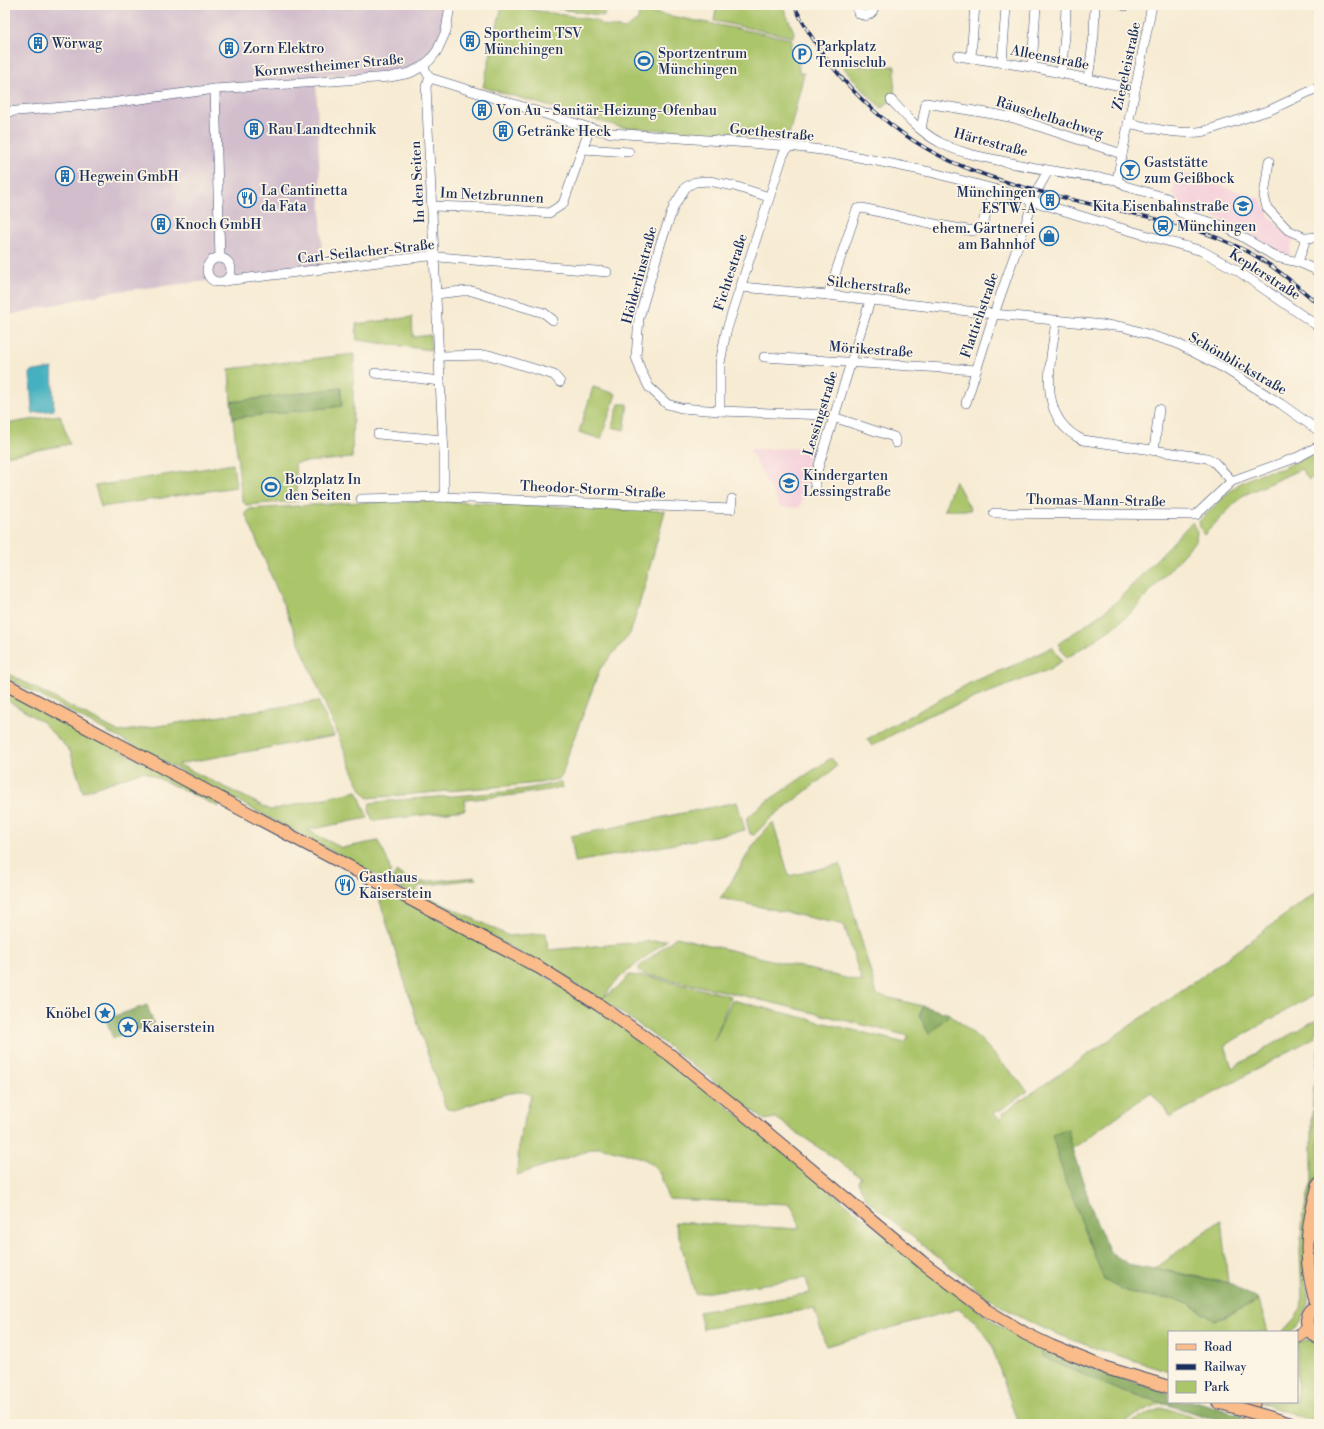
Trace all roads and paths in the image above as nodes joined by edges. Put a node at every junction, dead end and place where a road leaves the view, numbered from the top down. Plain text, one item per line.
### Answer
1 (450, 5) edge
2 (857, 5) edge
3 (874, 5) edge
4 (975, 5) edge
5 (1036, 5) edge
6 (1066, 5) edge
7 (1095, 5) edge
8 (1152, 5) edge
9 (1006, 7) dead end
10 (958, 56) dead end
11 (971, 57) junction
12 (1002, 62) junction
13 (423, 66) junction
14 (1032, 67) junction
15 (1061, 73) junction
16 (430, 78) junction
17 (1088, 78) junction
18 (1319, 87) edge
19 (215, 89) junction
20 (1135, 89) junction
21 (890, 100) dead end
22 (5, 112) edge
23 (1128, 123) junction
24 (590, 128) junction
25 (921, 129) junction
26 (789, 146) junction
27 (583, 149) junction
28 (629, 152) dead end
29 (1122, 154) junction
30 (1268, 162) dead end
31 (1048, 171) junction
32 (1118, 180) junction
33 (994, 189) junction
34 (769, 197) junction
35 (1031, 201) junction
36 (432, 206) junction
37 (1319, 237) edge
38 (1306, 238) junction
39 (434, 257) junction
40 (220, 258) junction
41 (1298, 262) junction
42 (607, 272) dead end
43 (1319, 274) edge
44 (224, 281) junction
45 (741, 286) junction
46 (436, 294) junction
47 (828, 295) junction
48 (870, 300) junction
49 (994, 314) junction
50 (553, 320) dead end
51 (1056, 321) junction
52 (1319, 327) edge
53 (439, 356) junction
54 (764, 357) dead end
55 (851, 361) junction
56 (976, 370) junction
57 (375, 373) dead end
58 (440, 381) junction
59 (560, 382) dead end
60 (966, 403) dead end
61 (1159, 409) dead end
62 (720, 411) junction
63 (834, 416) junction
64 (1319, 431) edge
65 (378, 434) dead end
66 (443, 440) junction
67 (896, 443) dead end
68 (1319, 446) edge
69 (1154, 451) junction
70 (1232, 480) junction
71 (816, 488) dead end
72 (444, 497) junction
73 (361, 499) dead end
74 (732, 499) dead end
75 (994, 513) dead end
76 (5, 684) edge
77 (1319, 1184) edge
78 (1318, 1306) edge
79 (1308, 1329) junction
80 (1298, 1335) edge
81 (1319, 1338) edge
82 (1168, 1387) edge
83 (1221, 1403) edge
84 (1254, 1403) edge
85 (1247, 1424) edge
86 (1288, 1424) edge

1 - 13 street, Kornwestheimer Straße
2 - 3 street
4 - 11 street
5 - 14 street
6 - 15 street
7 - 17 street
8 - 20 street, Ziegeleistraße
9 - 12 street
10 - 11 street, Alleenstraße
11 - 12 street, Alleenstraße
12 - 14 street, Alleenstraße
13 - 16 street
13 - 19 street, Kornwestheimer Straße
14 - 15 street, Alleenstraße
15 - 17 street, Alleenstraße
16 - 24 street, Goethestraße
16 - 36 street, In den Seiten
17 - 20 street, Alleenstraße
18 - 23 street
19 - 22 street, Kornwestheimer Straße
19 - 40 street
20 - 23 street, Ziegeleistraße
21 - 25 street, Härtestraße
23 - 29 street, Ziegeleistraße
24 - 26 street, Goethestraße
24 - 27 street, Im Netzbrunnen
25 - 29 street, Räuschelbachweg
25 - 31 street, Härtestraße
26 - 33 street, Goethestraße
26 - 34 street, Fichtestraße
27 - 28 street
27 - 36 street, Im Netzbrunnen
29 - 32 street, Ziegeleistraße
30 - 38 street
31 - 32 street, Härtestraße
31 - 35 street, Flattichstraße
32 - 41 street
33 - 35 street, Goethestraße
33 - 47 street
34 - 45 street, Fichtestraße
34 - 62 street, Hölderlinstraße
35 - 49 street, Flattichstraße
35 - 52 street, Keplerstraße
36 - 39 street, In den Seiten
37 - 38 street
38 - 41 street
39 - 42 street, Carl-Seilacher-Straße
39 - 44 street, Carl-Seilacher-Straße
39 - 46 street, In den Seiten
40 - 44 street
40 - 44 street
41 - 43 street
45 - 47 street, Silcherstraße
45 - 62 street, Fichtestraße
46 - 50 street
46 - 53 street, In den Seiten
47 - 48 street, Silcherstraße
48 - 49 street, Silcherstraße
48 - 55 street, Lessingstraße
49 - 51 street, Schönblickstraße
49 - 56 street, Flattichstraße
51 - 64 street, Schönblickstraße
51 - 69 street
53 - 58 street, In den Seiten
53 - 59 street
54 - 55 street, Mörikestraße
55 - 56 street, Mörikestraße
55 - 63 street, Lessingstraße
56 - 60 street, Flattichstraße
57 - 58 street
58 - 66 street, In den Seiten
61 - 69 street
62 - 63 street, Hölderlinstraße
63 - 67 street, Hölderlinstraße
63 - 71 street, Lessingstraße
65 - 66 street
66 - 72 street, In den Seiten
68 - 70 street
69 - 70 street
70 - 75 street, Thomas-Mann-Straße
72 - 73 street
72 - 74 street, Theodor-Storm-Straße
76 - 82 main road
77 - 78 main road
78 - 79 main road
79 - 80 main road
79 - 81 main road
83 - 86 main road, bridge
84 - 85 main road

